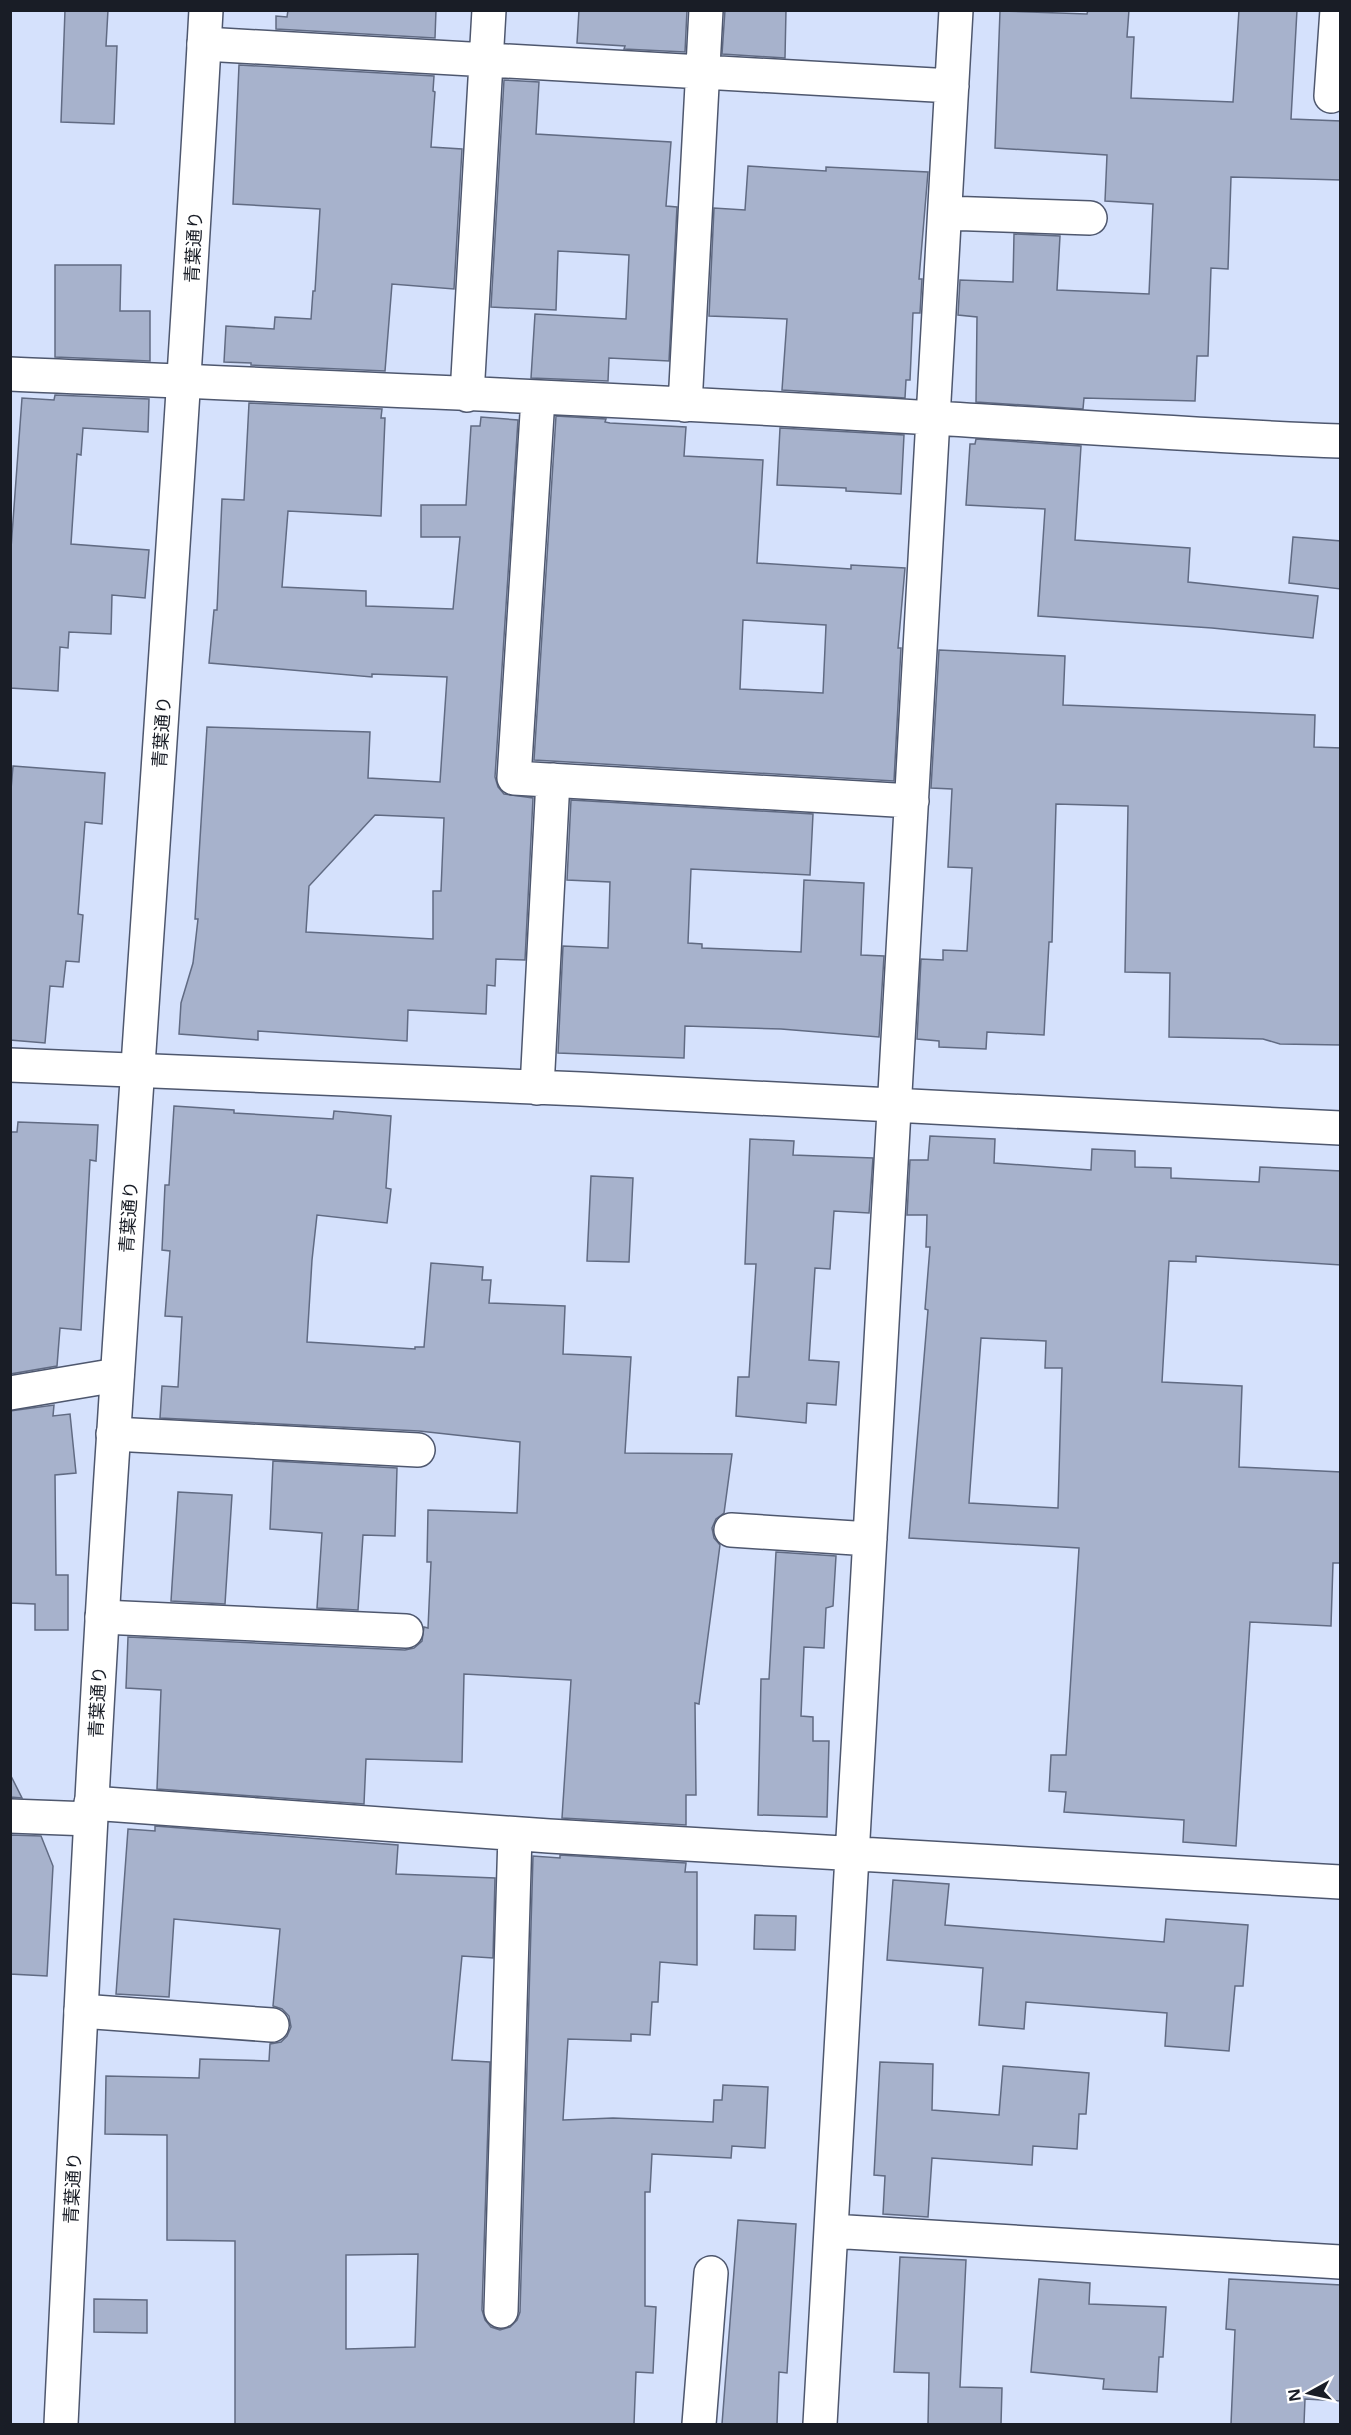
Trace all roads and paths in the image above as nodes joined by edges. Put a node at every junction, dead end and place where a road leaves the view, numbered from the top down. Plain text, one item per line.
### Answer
1 (206, 10) edge
2 (489, 10) edge
3 (706, 10) edge
4 (956, 10) edge
5 (1337, 10) edge
6 (204, 44) junction
7 (486, 60) junction
8 (703, 71) junction
9 (952, 86) junction
10 (1331, 96) dead end
11 (945, 213) junction
12 (1090, 218) dead end
13 (10, 374) edge
14 (185, 381) junction
15 (467, 394) junction
16 (538, 398) junction
17 (685, 405) junction
18 (933, 418) junction
19 (1341, 441) edge
20 (553, 780) junction
21 (912, 801) junction
22 (10, 1065) edge
23 (137, 1072) junction
24 (537, 1088) junction
25 (894, 1104) junction
26 (1341, 1128) edge
27 (117, 1375) junction
28 (10, 1394) edge
29 (113, 1434) junction
30 (418, 1450) dead end
31 (731, 1530) dead end
32 (870, 1539) junction
33 (102, 1617) junction
34 (406, 1631) dead end
35 (90, 1811) junction
36 (10, 1816) edge
37 (515, 1834) junction
38 (852, 1854) junction
39 (1341, 1882) edge
40 (81, 2011) junction
41 (272, 2025) dead end
42 (831, 2231) junction
43 (1341, 2262) edge
44 (711, 2273) dead end
45 (501, 2311) dead end
46 (61, 2424) edge
47 (699, 2424) edge
48 (820, 2424) edge

1 - 6 street, 青葉通り
2 - 7 street
3 - 8 street
4 - 9 street
5 - 10 street
6 - 7 street
6 - 14 street, 青葉通り
7 - 8 street
7 - 15 street
8 - 9 street
8 - 17 street
9 - 11 street
11 - 12 street
11 - 18 street
13 - 14 street
14 - 15 street
14 - 23 street, 青葉通り
15 - 16 street
16 - 17 street
16 - 20 street
17 - 18 street
18 - 19 street
18 - 21 street
20 - 21 street
20 - 24 street
21 - 25 street
22 - 23 street
23 - 24 street
23 - 27 street, 青葉通り
24 - 25 street
25 - 26 street
25 - 32 street
27 - 28 street
27 - 29 street, 青葉通り
29 - 30 street
29 - 33 street, 青葉通り
31 - 32 street
32 - 38 street
33 - 34 street
33 - 35 street, 青葉通り
35 - 36 street
35 - 37 street
35 - 40 street, 青葉通り
37 - 38 street
37 - 45 street
38 - 39 street
38 - 42 street
40 - 41 street
40 - 46 street, 青葉通り
42 - 43 street
42 - 48 street
44 - 47 street

